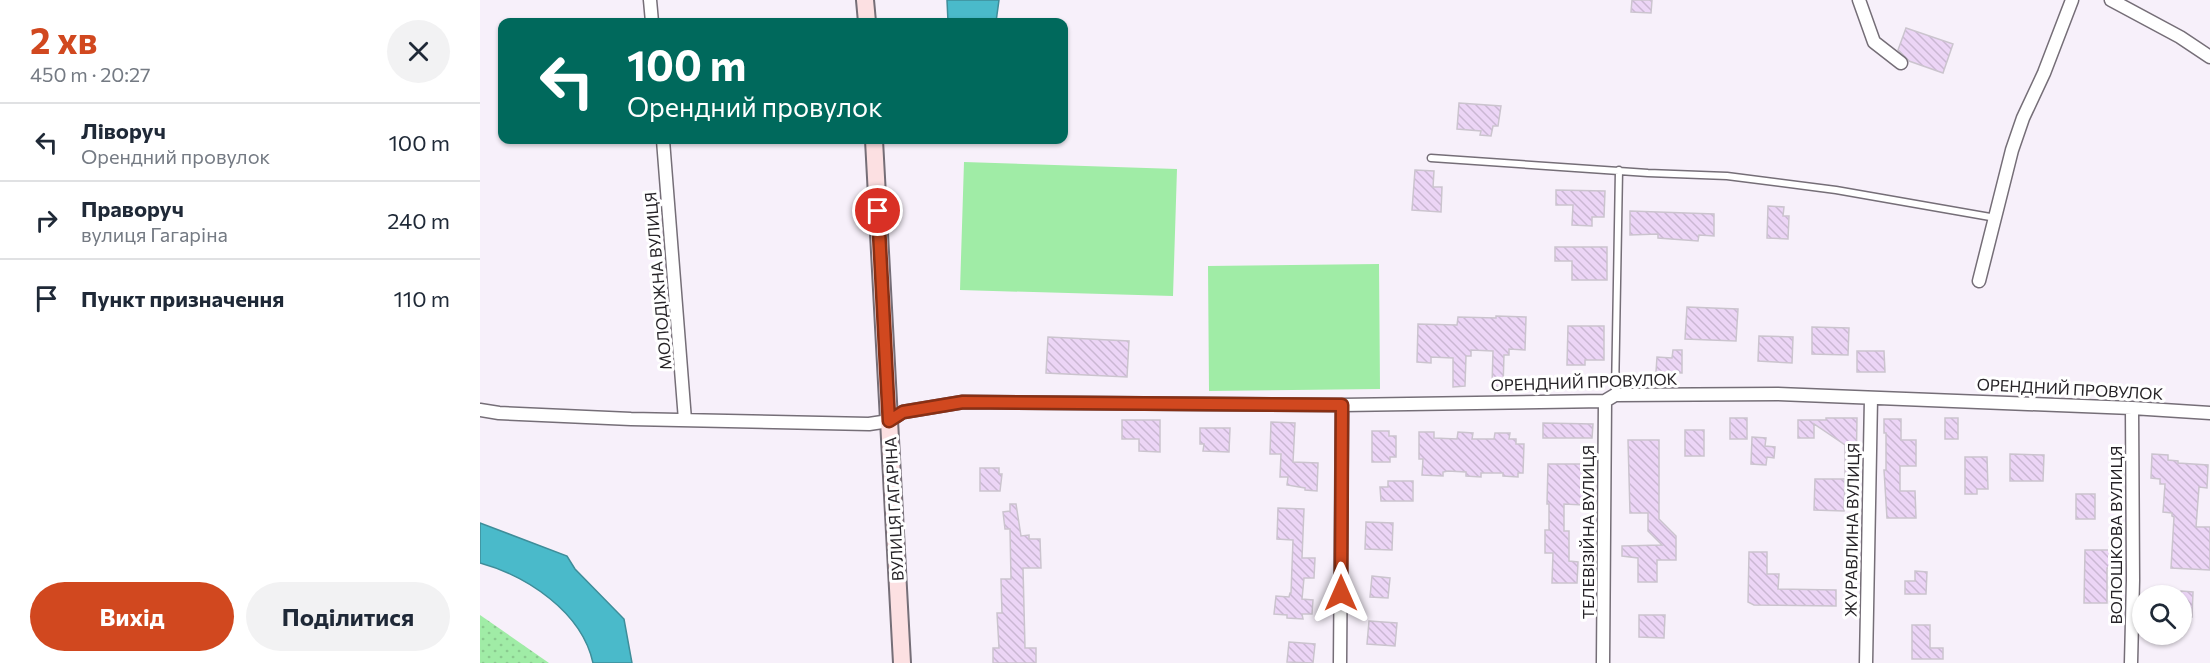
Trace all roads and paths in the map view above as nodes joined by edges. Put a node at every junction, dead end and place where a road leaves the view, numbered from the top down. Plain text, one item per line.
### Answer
1 (650, 0) edge
2 (865, 0) edge
3 (1859, 0) edge
4 (2072, 0) edge
5 (2111, 0) edge
6 (652, 18) edge
7 (867, 18) edge
8 (2210, 57) edge
9 (1901, 63) dead end
10 (663, 144) edge
11 (874, 144) edge
12 (1431, 158) dead end
13 (1619, 170) junction
14 (1996, 218) junction
15 (1979, 280) dead end
16 (1610, 398) junction
17 (1871, 398) junction
18 (1342, 405) junction
19 (2132, 408) junction
20 (480, 410) edge
21 (2210, 413) edge
22 (685, 420) junction
23 (889, 421) junction
24 (902, 663) edge
25 (1340, 663) edge
26 (1603, 663) edge
27 (1866, 663) edge
28 (2132, 663) edge

1 - 6 street
2 - 7 street
3 - 9 street
4 - 14 street
5 - 8 street
10 - 22 street, МОЛОДІЖНА ВУЛИЦЯ
11 - 23 street, ВУЛИЦЯ ГАГАРІНА
12 - 13 lane
13 - 14 lane
13 - 16 lane
14 - 15 street
16 - 17 street, ОРЕНДНИЙ ПРОВУЛОК
16 - 18 street, ОРЕНДНИЙ ПРОВУЛОК
16 - 26 street, ТЕЛЕВІЗІЙНА ВУЛИЦЯ
17 - 19 street, ОРЕНДНИЙ ПРОВУЛОК
17 - 27 street, ЖУРАВЛИНА ВУЛИЦЯ
18 - 23 street, ОРЕНДНИЙ ПРОВУЛОК
18 - 25 street
19 - 21 street, ОРЕНДНИЙ ПРОВУЛОК
19 - 28 street, ВОЛОШКОВА ВУЛИЦЯ
20 - 22 street
22 - 23 street
23 - 24 street, ВУЛИЦЯ ГАГАРІНА

